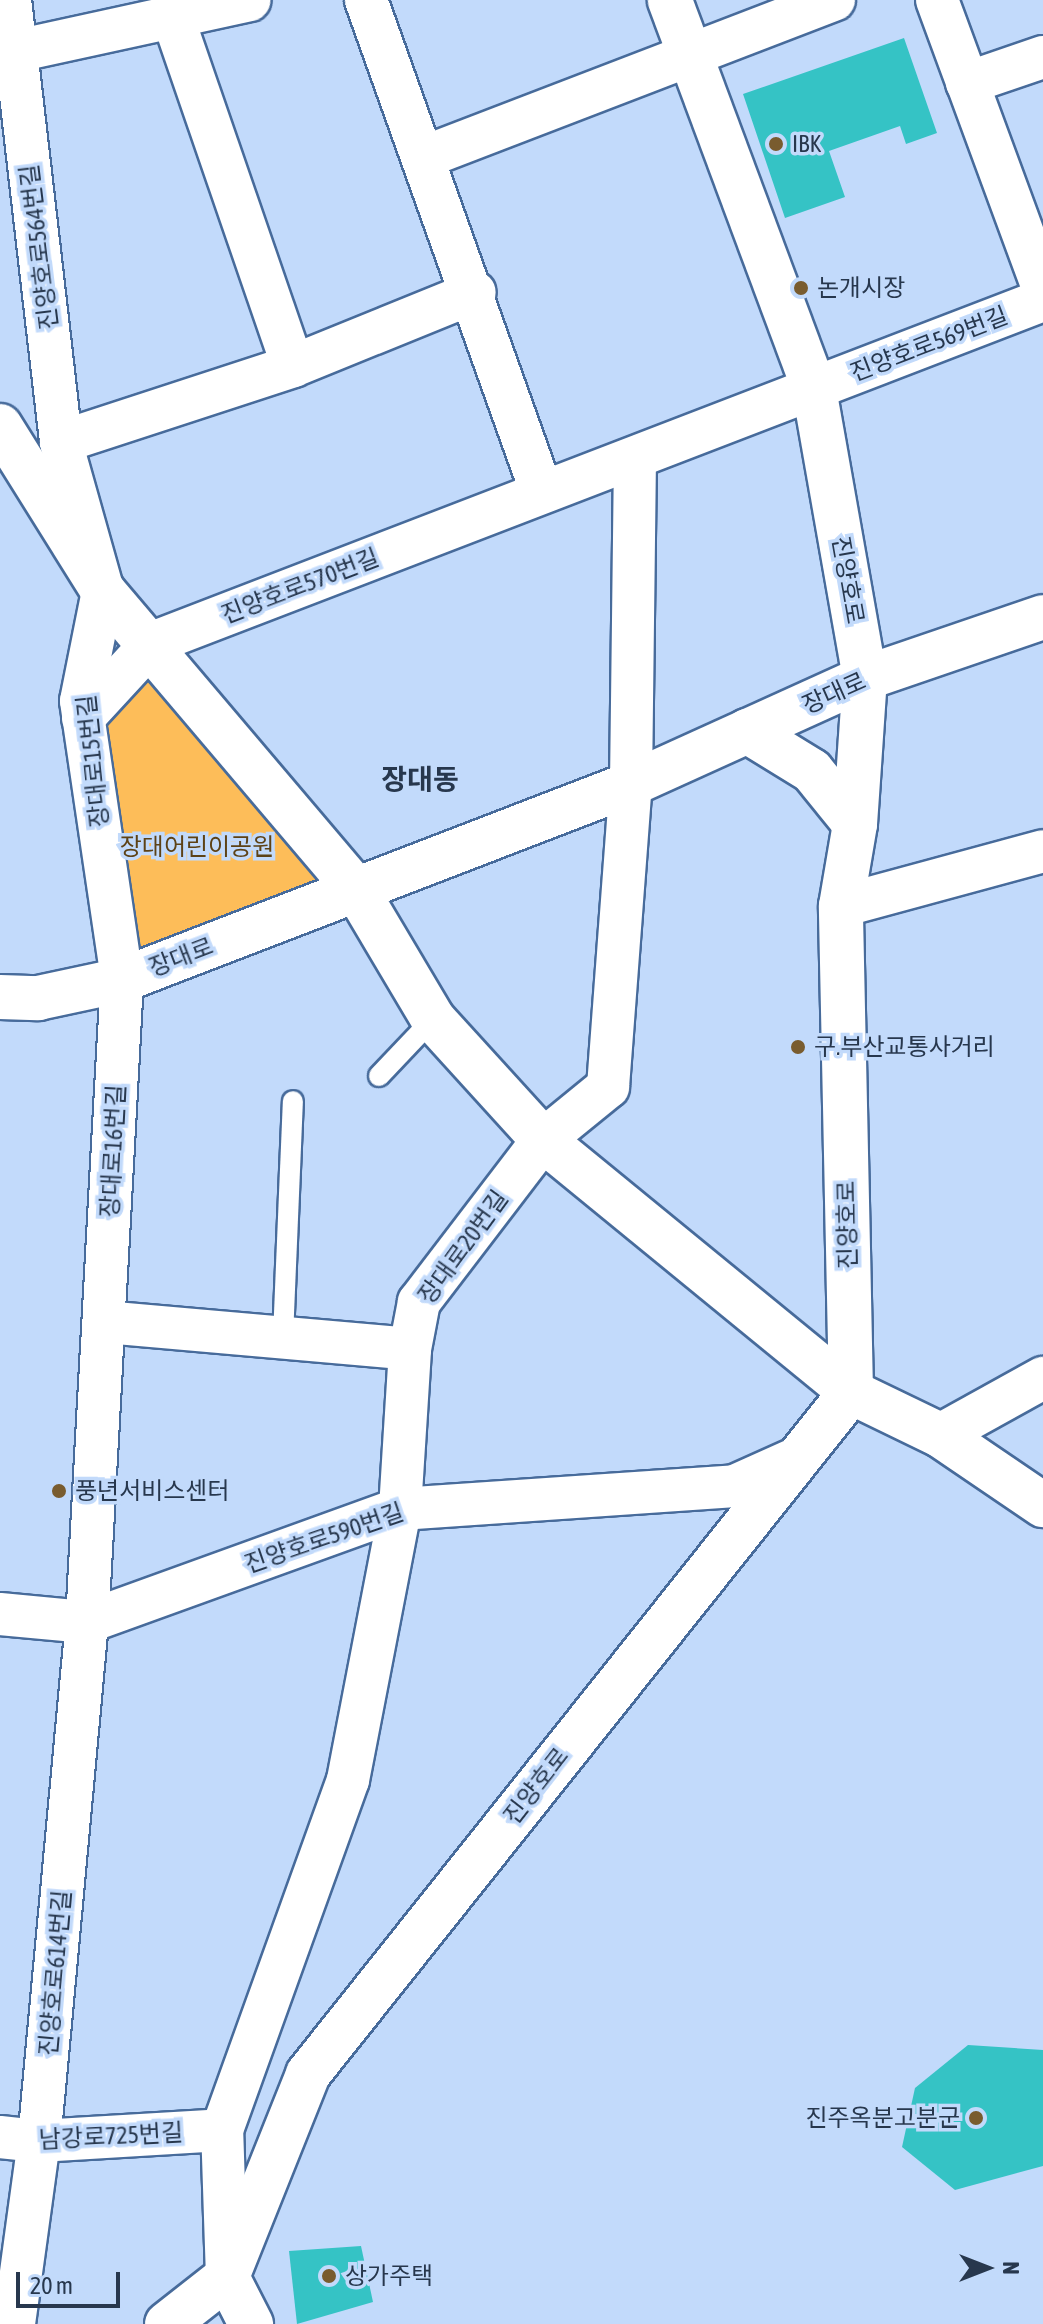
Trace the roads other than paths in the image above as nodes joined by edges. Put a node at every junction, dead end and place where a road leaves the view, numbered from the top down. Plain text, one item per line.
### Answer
1 (10, 0) edge
2 (249, 0) edge
3 (366, 0) edge
4 (670, 0) edge
5 (834, 0) edge
6 (937, 0) edge
7 (172, 15) junction
8 (16, 51) junction
9 (691, 55) junction
10 (1043, 57) edge
11 (967, 83) junction
12 (427, 156) junction
13 (1043, 288) edge
14 (475, 292) junction
15 (1043, 300) edge
16 (293, 366) junction
17 (814, 388) junction
18 (61, 442) junction
19 (7, 450) edge
20 (635, 459) junction
21 (542, 493) junction
22 (103, 591) junction
23 (1043, 617) edge
24 (152, 643) junction
25 (865, 678) junction
26 (83, 718) junction
27 (747, 731) junction
28 (631, 784) junction
29 (855, 824) junction
30 (1043, 851) edge
31 (357, 891) junction
32 (841, 906) junction
33 (122, 980) junction
34 (0, 997) edge
35 (433, 1019) junction
36 (379, 1076) dead end
37 (293, 1101) dead end
38 (543, 1140) junction
39 (104, 1322) junction
40 (283, 1337) junction
41 (410, 1349) junction
42 (1043, 1378) edge
43 (851, 1392) junction
44 (940, 1435) junction
45 (795, 1459) junction
46 (1043, 1505) edge
47 (400, 1509) junction
48 (0, 1614) edge
49 (87, 1622) junction
50 (222, 2130) junction
51 (20, 2139) edge
52 (227, 2277) junction
53 (14, 2324) edge
54 (167, 2324) edge
55 (251, 2324) edge

1 - 8 street, 진양호로564번길
2 - 7 street
3 - 12 street
4 - 9 street, 진양호로
5 - 9 street
6 - 11 street
7 - 8 street
7 - 16 street
8 - 18 street, 진양호로564번길
9 - 12 street
9 - 17 street, 진양호로
10 - 11 street
11 - 13 street
12 - 14 street
14 - 16 street
14 - 21 street
15 - 17 street, 진양호로569번길
16 - 18 street
17 - 20 street, 진양호로570번길
17 - 25 street, 진양호로
18 - 22 street, 진양호로564번길
19 - 22 street
20 - 21 street, 진양호로570번길
20 - 28 street
21 - 24 street, 진양호로570번길
22 - 24 street
22 - 26 street, 장대로15번길
23 - 25 street, 장대로
24 - 26 street, 진양호로570번길
24 - 31 street
25 - 27 street, 장대로
25 - 29 street, 진양호로
26 - 33 street, 장대로15번길
27 - 28 street, 장대로
27 - 29 street
28 - 31 street, 장대로
28 - 38 street
29 - 32 street, 진양호로
30 - 32 street
31 - 33 street, 장대로
31 - 35 street
32 - 43 street, 진양호로
33 - 34 street, 장대로
33 - 39 street, 장대로16번길
35 - 36 lane
35 - 38 street
37 - 40 lane
38 - 41 street, 장대로20번길
38 - 43 street
39 - 40 street
39 - 49 street, 장대로16번길
40 - 41 street
41 - 47 street, 장대로20번길
42 - 44 street
43 - 44 street
43 - 45 street, 진양호로
44 - 46 street
45 - 47 street, 진양호로590번길
45 - 52 street, 진양호로
47 - 49 street, 진양호로590번길
47 - 50 street
48 - 49 street, 진양호로590번길
49 - 51 street, 진양호로614번길
50 - 51 street, 남강로725번길
50 - 52 street
51 - 53 street, 진양호로614번길
52 - 54 street
52 - 55 street

